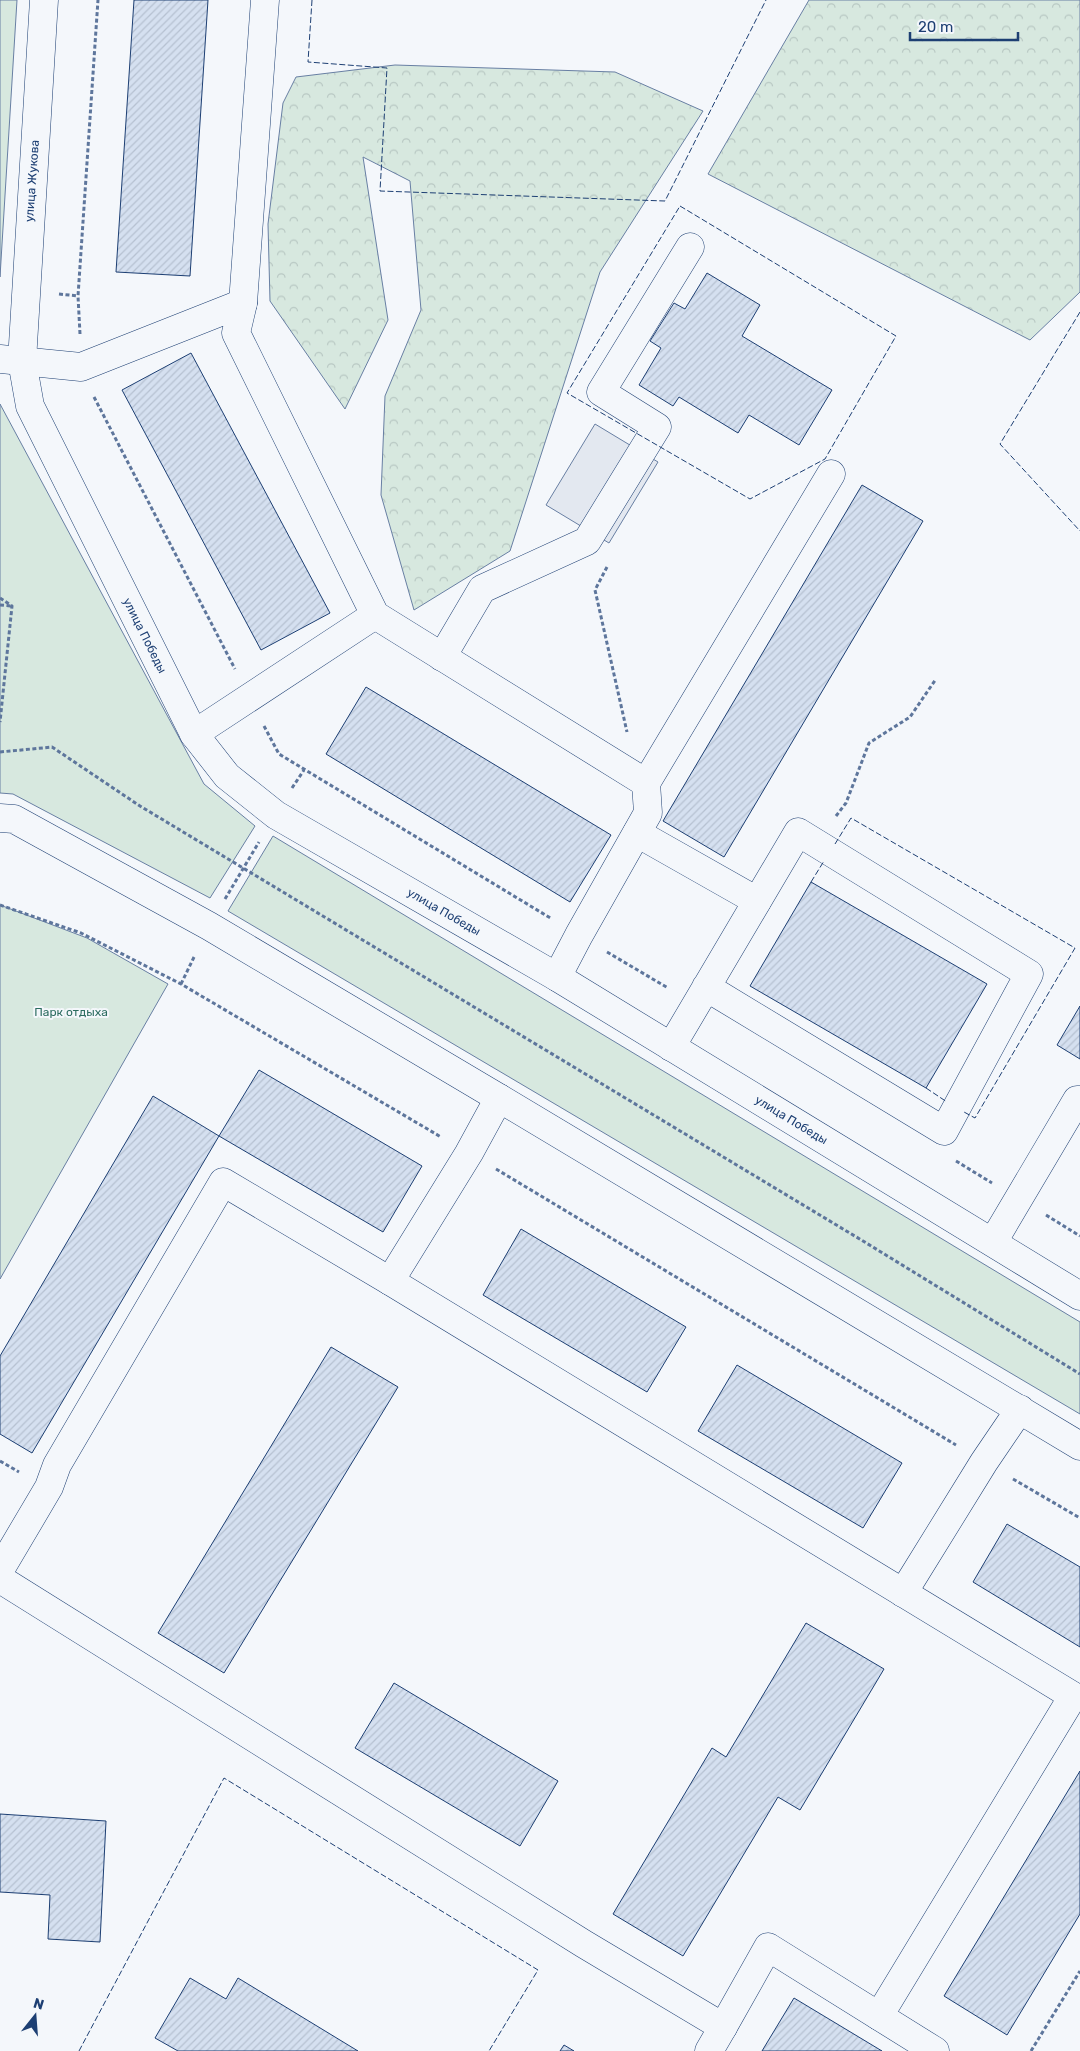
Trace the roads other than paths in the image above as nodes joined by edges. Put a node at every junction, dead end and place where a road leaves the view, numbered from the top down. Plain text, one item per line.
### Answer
1 (44, 0) edge
2 (265, 0) edge
3 (690, 247) dead end
4 (243, 303) junction
5 (11, 360) edge
6 (832, 474) dead end
7 (375, 615) junction
8 (442, 657) junction
9 (194, 734) junction
10 (646, 783) junction
11 (0, 818) edge
12 (636, 833) junction
13 (757, 901) junction
14 (556, 978) junction
15 (706, 987) junction
16 (671, 1047) junction
17 (499, 1098) junction
18 (1080, 1100) edge
19 (993, 1242) junction
20 (390, 1281) junction
21 (1080, 1296) edge
22 (1020, 1409) junction
23 (1080, 1446) edge
24 (0, 1570) edge
25 (0, 1579) edge
26 (903, 1592) junction
27 (879, 2016) junction
28 (723, 2027) junction
29 (709, 2051) edge
30 (935, 2051) edge

1 - 5 street, улица Жукова
2 - 4 street
3 - 8 street
4 - 5 street
4 - 7 street
5 - 9 street, улица Победы
6 - 10 street
7 - 8 street
7 - 9 street
8 - 10 street
9 - 14 street, улица Победы
10 - 12 street
11 - 17 street
12 - 13 street
12 - 14 street
13 - 15 street
13 - 15 street
14 - 16 street, улица Победы
15 - 16 street
16 - 19 street, улица Победы
17 - 20 street
17 - 22 street
18 - 19 street
19 - 21 street, улица Победы
20 - 24 street
20 - 26 street
22 - 23 street
22 - 26 street
25 - 28 street
26 - 27 street
27 - 28 street
27 - 30 street
28 - 29 street

